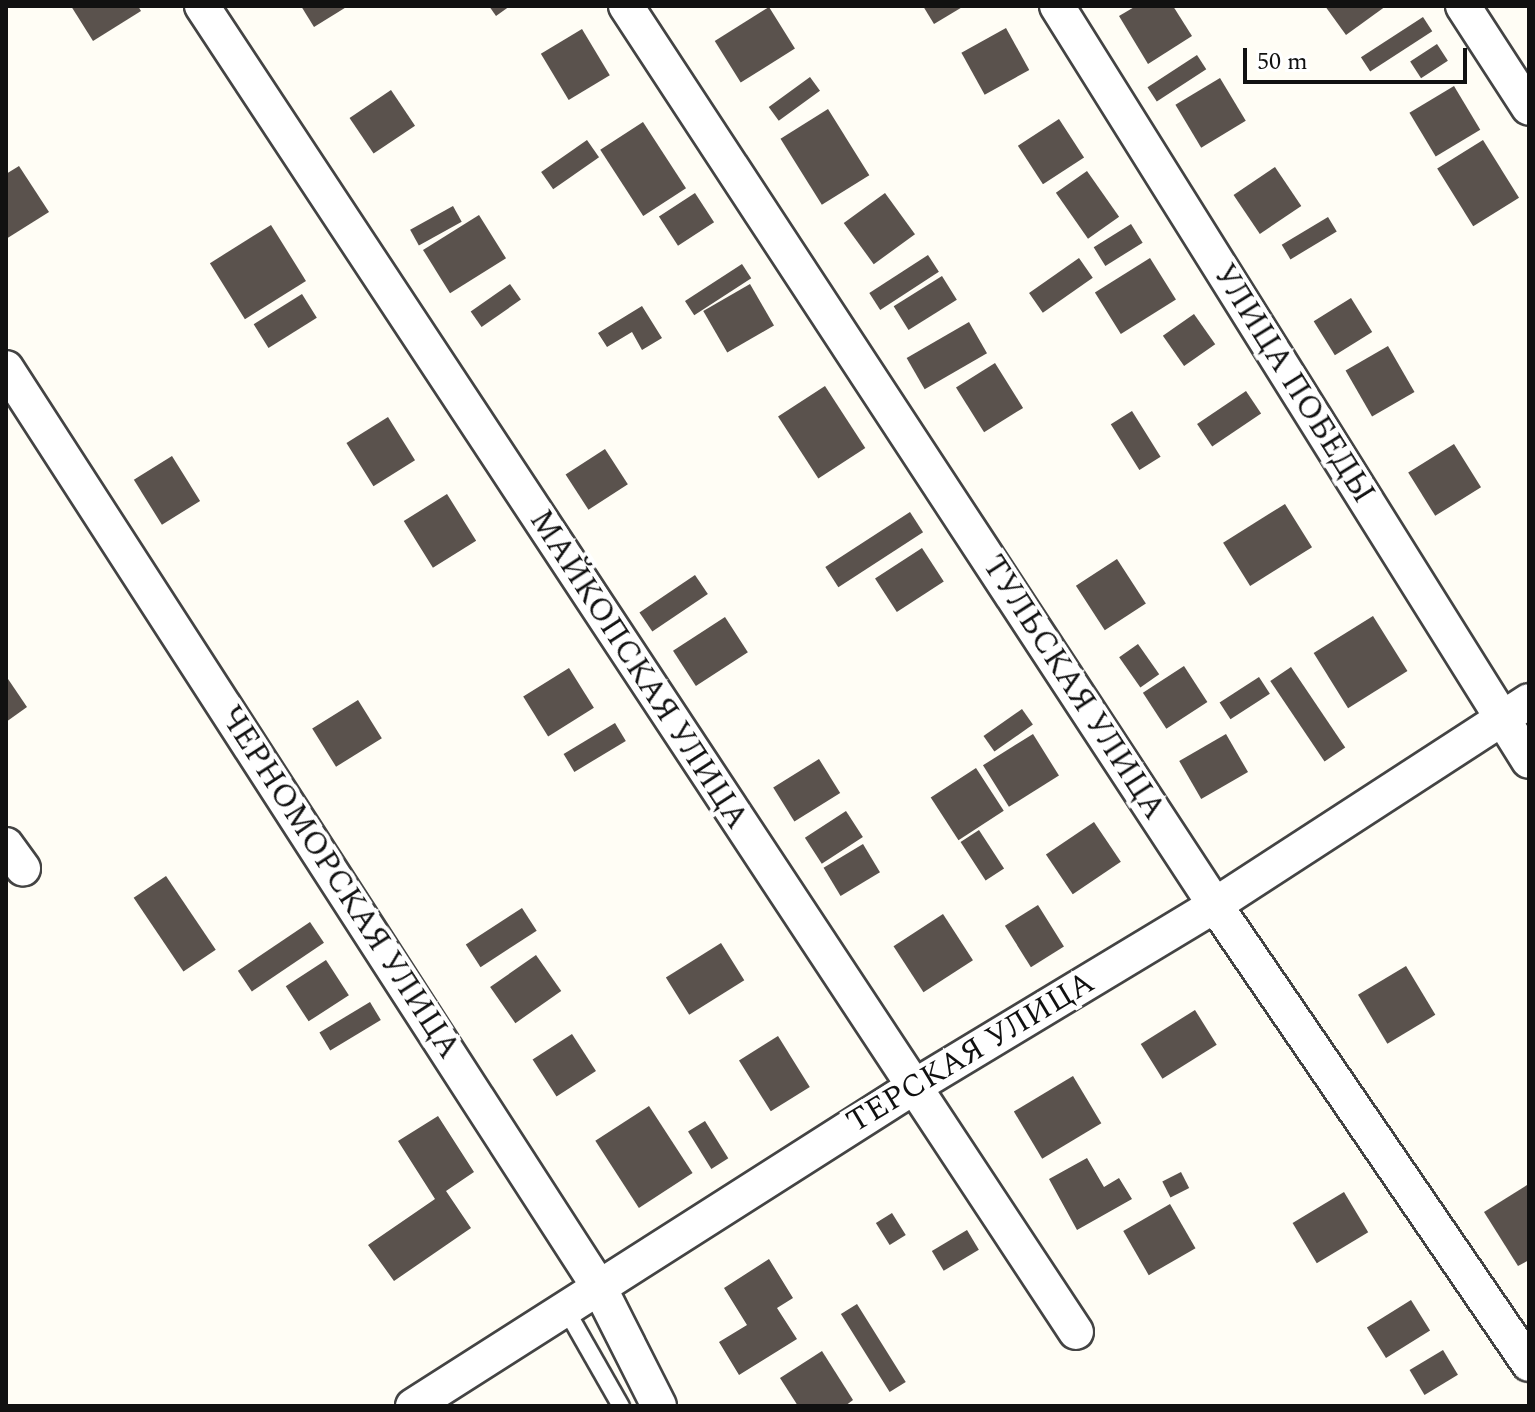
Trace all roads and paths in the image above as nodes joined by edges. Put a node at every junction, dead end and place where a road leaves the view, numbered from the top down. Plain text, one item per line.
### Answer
1 (202, 6) edge
2 (626, 6) edge
3 (1057, 6) edge
4 (1463, 6) edge
5 (1529, 108) edge
6 (6, 368) edge
7 (1515, 710) edge
8 (1529, 761) edge
9 (1215, 905) junction
10 (912, 1088) junction
11 (599, 1287) junction
12 (565, 1308) junction
13 (1076, 1332) dead end
14 (1529, 1364) edge
15 (413, 1406) edge
16 (621, 1406) edge
17 (659, 1406) edge

1 - 10 street, МАЙКОПСКАЯ УЛИЦА
2 - 9 street, ТУЛЬСКАЯ УЛИЦА
3 - 7 street, УЛИЦА ПОБЕДЫ
4 - 5 street
6 - 11 street, ЧЕРНОМОРСКАЯ УЛИЦА
7 - 8 street, УЛИЦА ПОБЕДЫ
7 - 9 street, ТЕРСКАЯ УЛИЦА
9 - 10 street, ТЕРСКАЯ УЛИЦА
9 - 14 street, ТУЛЬСКАЯ УЛИЦА
10 - 11 street, ТЕРСКАЯ УЛИЦА
10 - 13 street, МАЙКОПСКАЯ УЛИЦА
11 - 12 street, ТЕРСКАЯ УЛИЦА
11 - 17 street, ЧЕРНОМОРСКАЯ УЛИЦА
12 - 15 street, ТЕРСКАЯ УЛИЦА
12 - 16 lane

